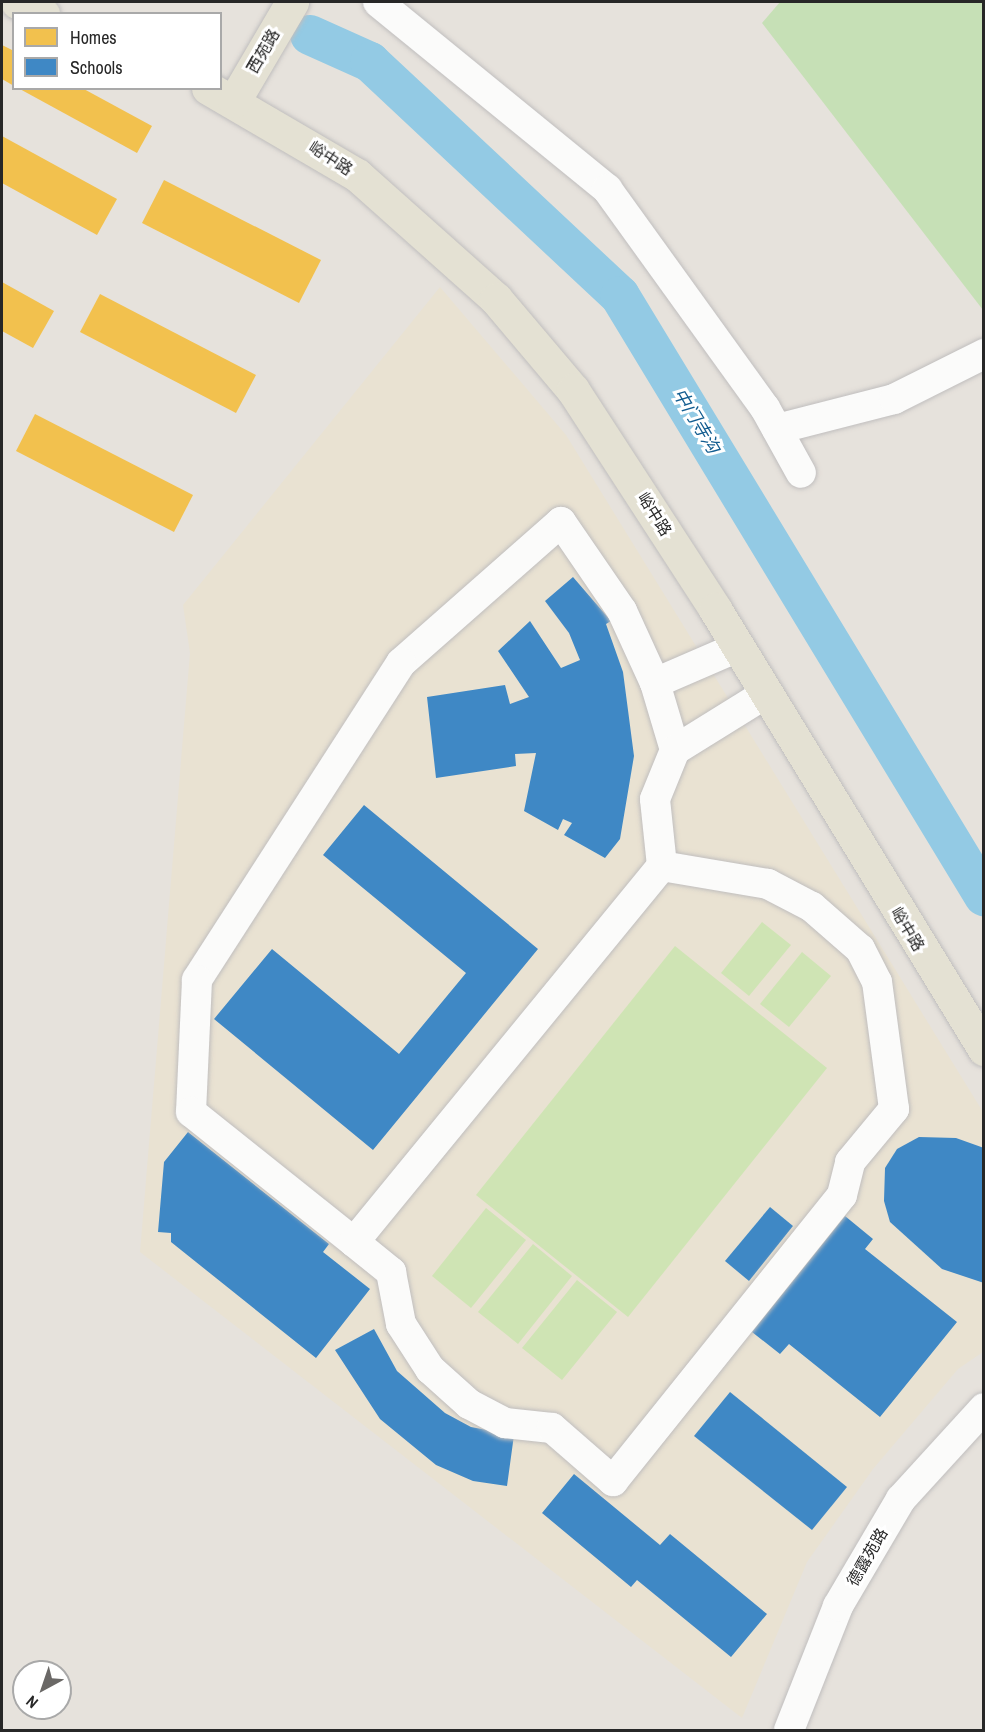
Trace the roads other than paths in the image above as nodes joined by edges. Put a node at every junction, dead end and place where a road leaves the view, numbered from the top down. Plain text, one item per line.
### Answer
1 (17, 2) edge
2 (291, 2) edge
3 (378, 2) edge
4 (39, 12) edge
5 (221, 95) edge
6 (984, 354) edge
7 (777, 429) junction
8 (801, 472) dead end
9 (738, 647) junction
10 (655, 683) junction
11 (767, 693) junction
12 (675, 750) junction
13 (662, 866) junction
14 (984, 1049) edge
15 (354, 1242) junction
16 (984, 1408) edge
17 (789, 1731) edge

1 - 4 main road
2 - 5 main road, 西苑路
3 - 7 street
5 - 9 main road, 峪中路
6 - 7 street
7 - 8 street
9 - 10 street
9 - 11 main road, 峪中路
10 - 12 street
10 - 15 street
11 - 12 street
11 - 14 main road, 峪中路
12 - 13 street
13 - 15 street
13 - 15 street
16 - 17 street, 德露苑路

